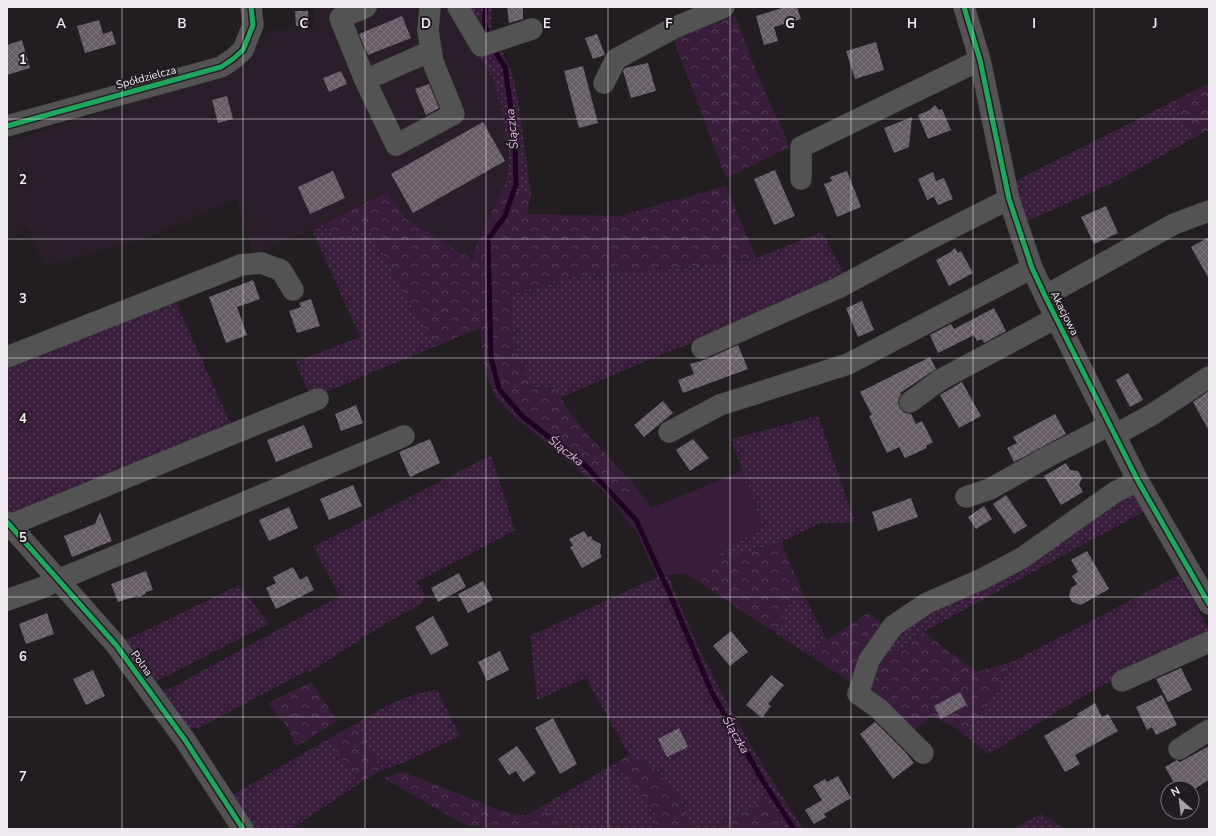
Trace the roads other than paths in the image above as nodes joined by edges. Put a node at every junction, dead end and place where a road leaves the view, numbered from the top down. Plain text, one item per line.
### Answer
1 (251, 7) edge
2 (366, 7) edge
3 (458, 7) edge
4 (724, 7) edge
5 (964, 7) edge
6 (424, 9) edge
7 (532, 29) dead end
8 (431, 51) junction
9 (980, 60) junction
10 (365, 80) junction
11 (604, 83) dead end
12 (7, 126) edge
13 (801, 179) dead end
14 (1009, 199) junction
15 (1209, 211) edge
16 (1032, 268) junction
17 (293, 290) dead end
18 (1045, 296) junction
19 (1056, 318) junction
20 (702, 348) dead end
21 (7, 357) edge
22 (1209, 377) edge
23 (318, 399) dead end
24 (910, 402) dead end
25 (1112, 430) junction
26 (668, 432) dead end
27 (404, 436) dead end
28 (1138, 481) junction
29 (966, 496) dead end
30 (8, 524) edge
31 (58, 580) junction
32 (7, 600) edge
33 (1209, 604) edge
34 (1209, 642) edge
35 (1122, 681) dead end
36 (1209, 730) edge
37 (1179, 749) dead end
38 (923, 753) dead end
39 (243, 829) edge

1 - 12 street, Spółdzielcza
2 - 10 street
3 - 7 street
4 - 11 street
5 - 9 street, Akacjowa
6 - 8 street
8 - 10 street
8 - 10 street
9 - 13 street
9 - 14 street, Akacjowa
14 - 16 street, Akacjowa
14 - 20 street
15 - 18 street
16 - 18 street, Akacjowa
16 - 26 street
17 - 21 street
18 - 19 street, Akacjowa
19 - 24 street
19 - 25 street, Akacjowa
22 - 25 street
23 - 30 street
25 - 28 street, Akacjowa
25 - 29 street
27 - 31 street
28 - 33 street, Akacjowa
28 - 38 street
30 - 31 street, Polna
31 - 32 street
31 - 39 street, Polna
34 - 35 street
36 - 37 street

